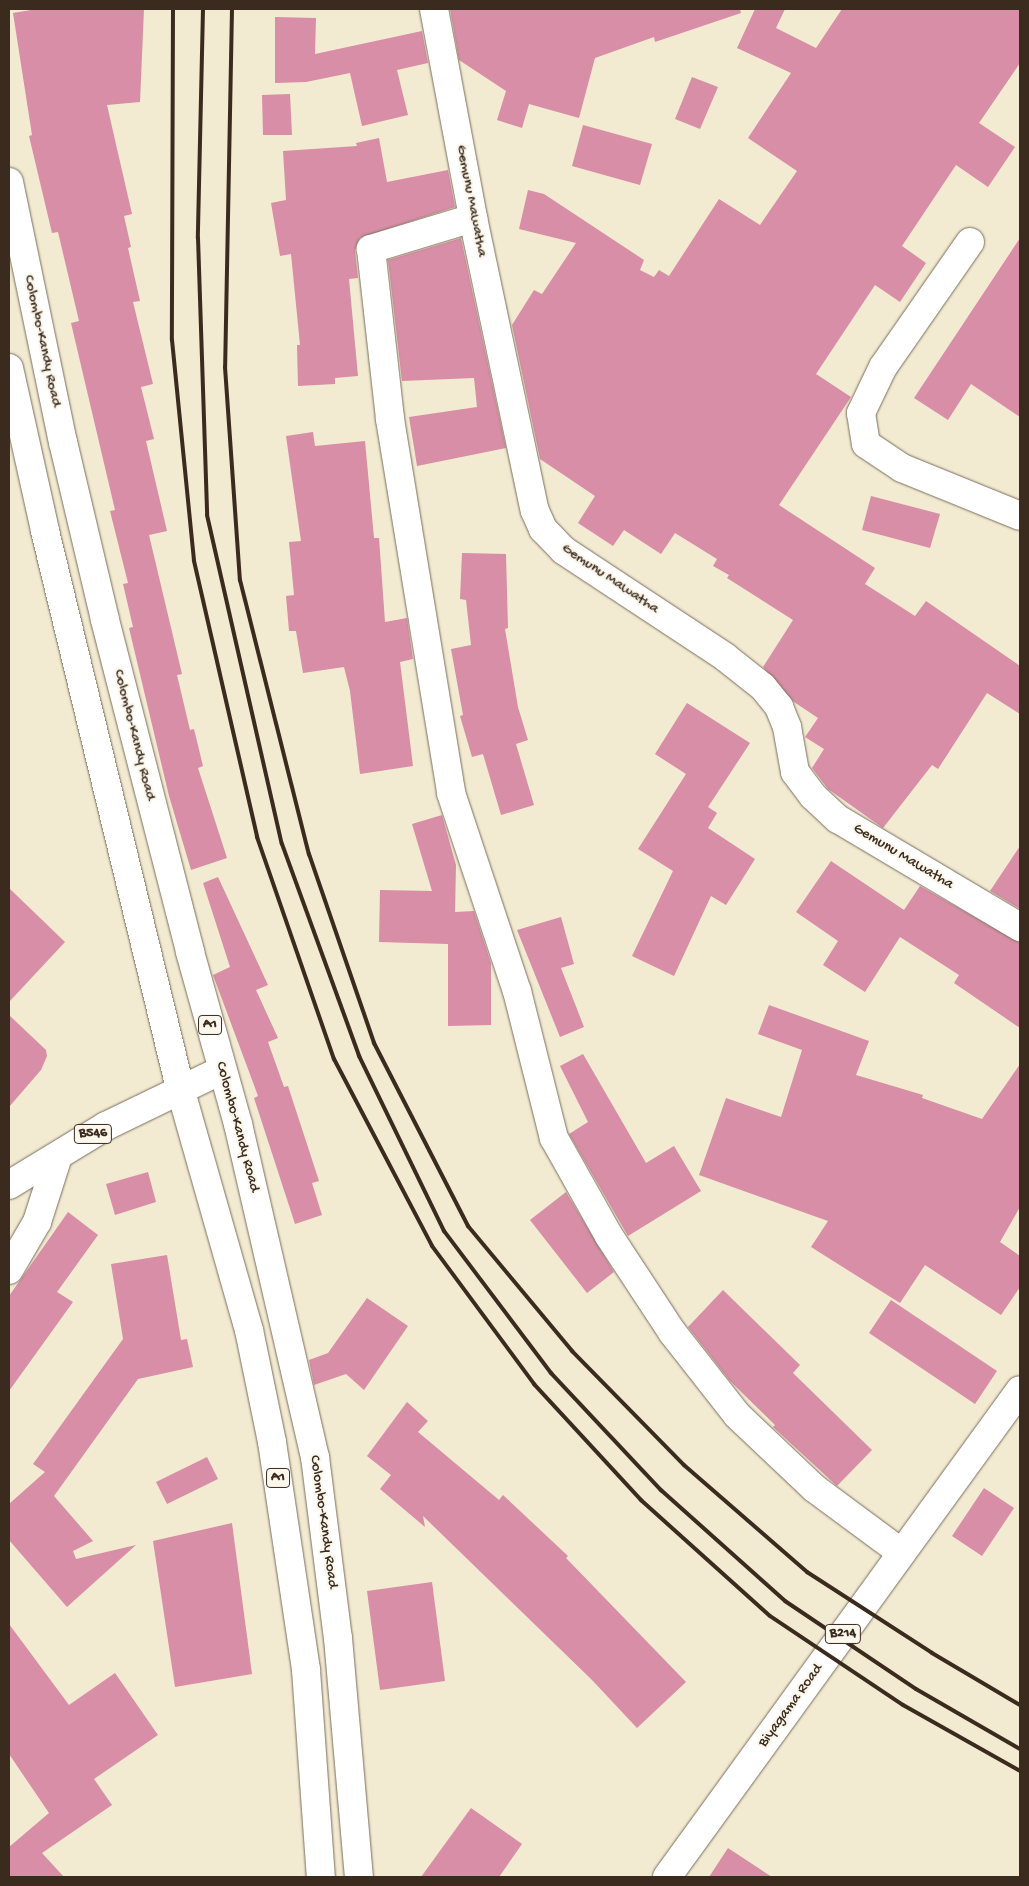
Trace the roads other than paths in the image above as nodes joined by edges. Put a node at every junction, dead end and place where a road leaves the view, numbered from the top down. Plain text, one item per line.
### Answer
1 (434, 9) edge
2 (9, 182) edge
3 (473, 218) junction
4 (970, 242) dead end
5 (9, 374) edge
6 (1020, 516) edge
7 (1020, 927) edge
8 (222, 1070) junction
9 (180, 1088) junction
10 (58, 1156) junction
11 (9, 1185) edge
12 (9, 1270) edge
13 (1020, 1390) edge
14 (902, 1553) junction
15 (321, 1877) edge
16 (359, 1877) edge
17 (666, 1877) edge

1 - 3 main road, Gemunu Mawatha
2 - 8 main road, Colombo-Kandy Road / A1
3 - 7 main road, Gemunu Mawatha
3 - 14 main road
4 - 6 main road
5 - 9 main road, A1
8 - 9 main road
8 - 16 main road, Colombo-Kandy Road / A1
9 - 10 main road, B546
9 - 15 main road, A1
10 - 11 main road, B546
10 - 12 main road
13 - 14 main road, Biyagama Road / B214
14 - 17 main road, Biyagama Road / B214

